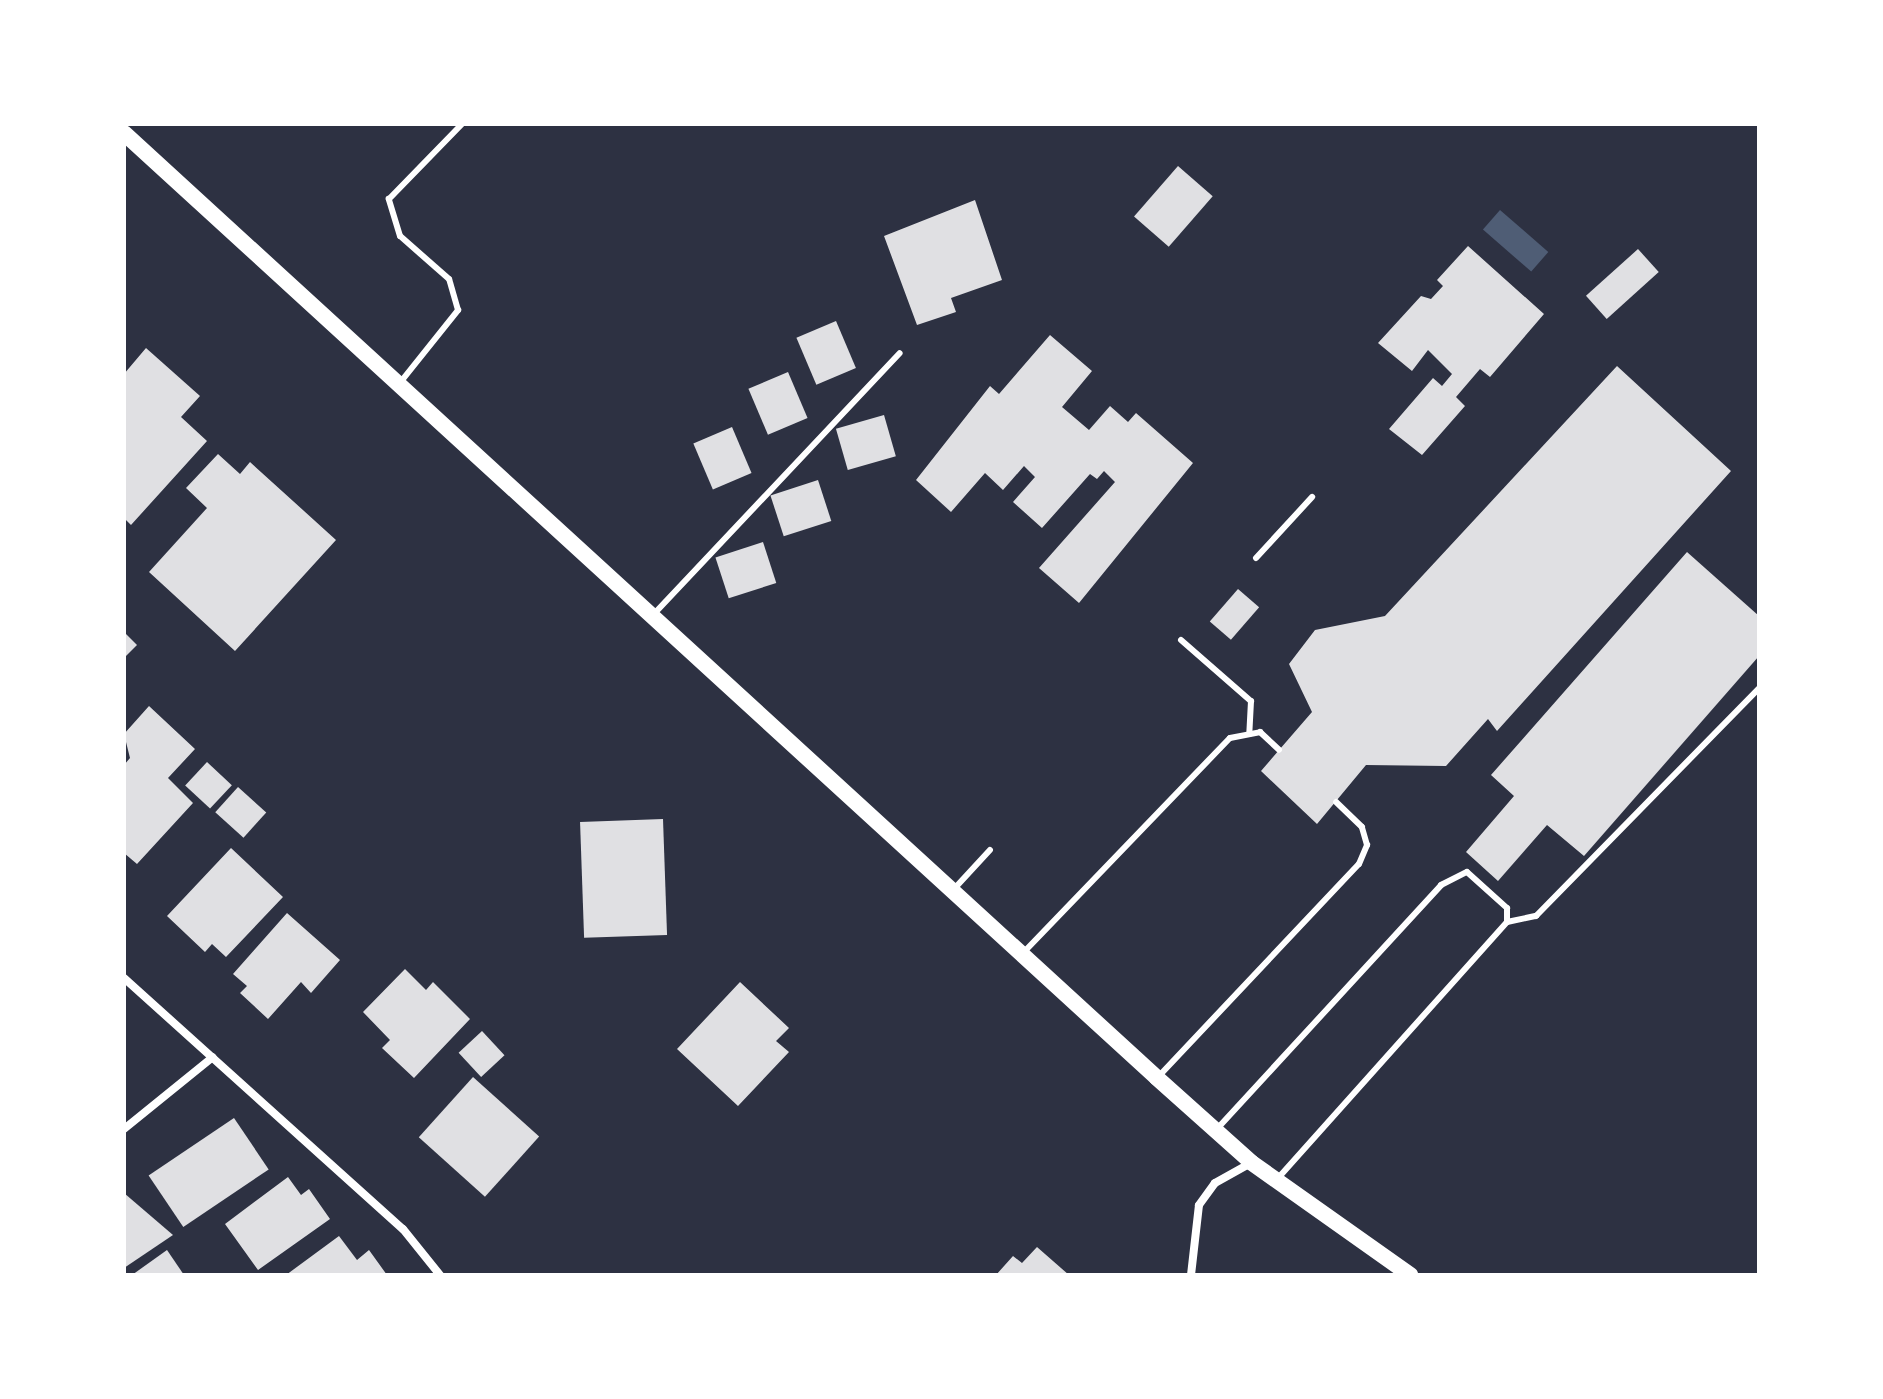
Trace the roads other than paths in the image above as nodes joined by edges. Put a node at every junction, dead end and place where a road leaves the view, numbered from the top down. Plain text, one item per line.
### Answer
1 (462, 124) edge
2 (124, 133) edge
3 (900, 353) dead end
4 (399, 384) junction
5 (1312, 497) dead end
6 (1256, 558) dead end
7 (652, 616) junction
8 (1181, 640) dead end
9 (1759, 688) edge
10 (1249, 734) junction
11 (1279, 750) dead end
12 (1336, 802) dead end
13 (990, 850) dead end
14 (952, 892) junction
15 (1507, 922) junction
16 (1021, 955) junction
17 (124, 978) edge
18 (213, 1057) junction
19 (1157, 1078) junction
20 (124, 1129) edge
21 (1216, 1130) junction
22 (1252, 1163) junction
23 (1277, 1180) junction
24 (440, 1275) edge
25 (1191, 1275) edge
26 (1410, 1275) edge

1 - 4 lane
2 - 4 main road
3 - 7 lane
4 - 7 main road
5 - 6 lane
7 - 14 main road
8 - 10 lane
9 - 15 lane
10 - 11 lane
10 - 16 lane
12 - 19 lane
13 - 14 lane
14 - 16 main road
15 - 21 lane
15 - 23 lane
16 - 19 main road
17 - 18 street
18 - 20 street
18 - 24 street
19 - 21 main road
21 - 22 main road
22 - 23 main road
22 - 25 street
23 - 26 main road

